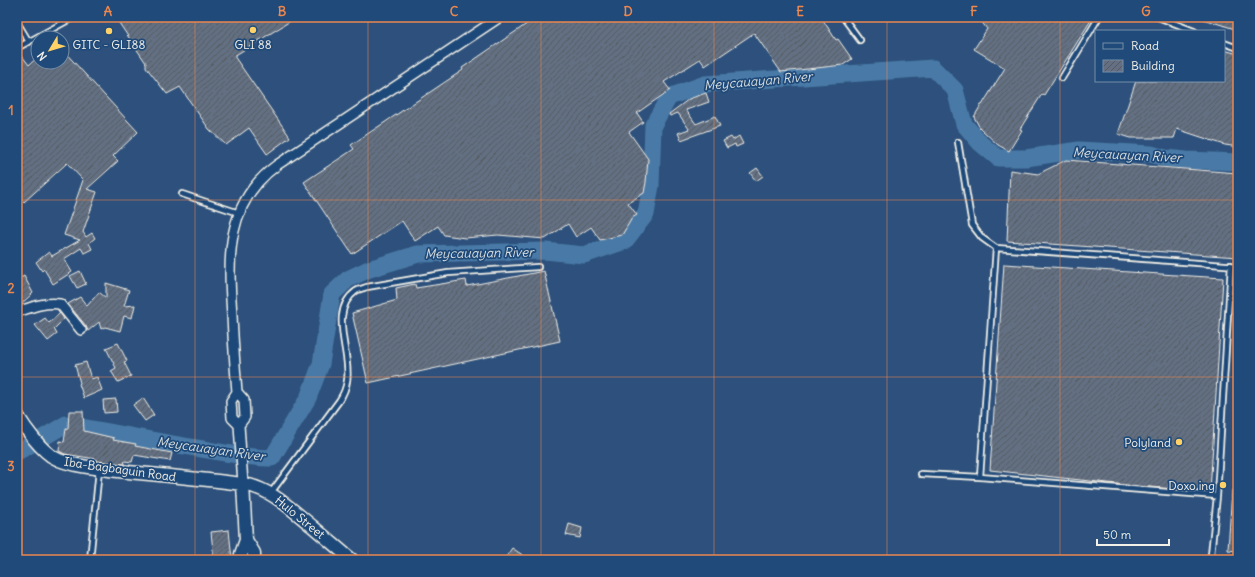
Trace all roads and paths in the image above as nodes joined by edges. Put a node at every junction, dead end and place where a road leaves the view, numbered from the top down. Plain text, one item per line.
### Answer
1 (74, 17) edge
2 (500, 17) edge
3 (843, 17) edge
4 (1099, 17) edge
5 (1158, 17) edge
6 (17, 22) edge
7 (1191, 30) edge
8 (860, 40) dead end
9 (28, 42) junction
10 (1225, 43) edge
11 (17, 48) edge
12 (1238, 48) edge
13 (1062, 78) dead end
14 (958, 142) dead end
15 (182, 194) dead end
16 (239, 213) junction
17 (996, 248) junction
18 (1231, 265) junction
19 (538, 266) dead end
20 (1238, 266) edge
21 (17, 312) edge
22 (81, 330) dead end
23 (237, 392) junction
24 (17, 415) edge
25 (239, 426) junction
26 (99, 468) junction
27 (920, 474) dead end
28 (980, 477) junction
29 (243, 484) junction
30 (270, 494) junction
31 (1217, 496) junction
32 (246, 540) junction
33 (90, 560) edge
34 (241, 560) edge
35 (254, 560) edge
36 (352, 560) edge
37 (1213, 560) edge

1 - 9 lane
2 - 16 street
3 - 8 lane
4 - 13 lane
5 - 7 lane
6 - 9 lane
9 - 11 lane
10 - 12 lane
14 - 17 lane
15 - 16 lane
16 - 23 street
17 - 18 lane
17 - 28 lane
18 - 20 lane
18 - 31 lane
19 - 30 lane
21 - 22 street
23 - 25 street
23 - 25 street
24 - 26 street, Iba-Bagbaguin Road
25 - 29 street
26 - 29 street, Iba-Bagbaguin Road
26 - 33 lane
27 - 28 lane
28 - 31 lane
29 - 30 street, Hulo Street
29 - 32 street
30 - 36 street, Hulo Street
31 - 37 lane
32 - 34 street
32 - 35 street

